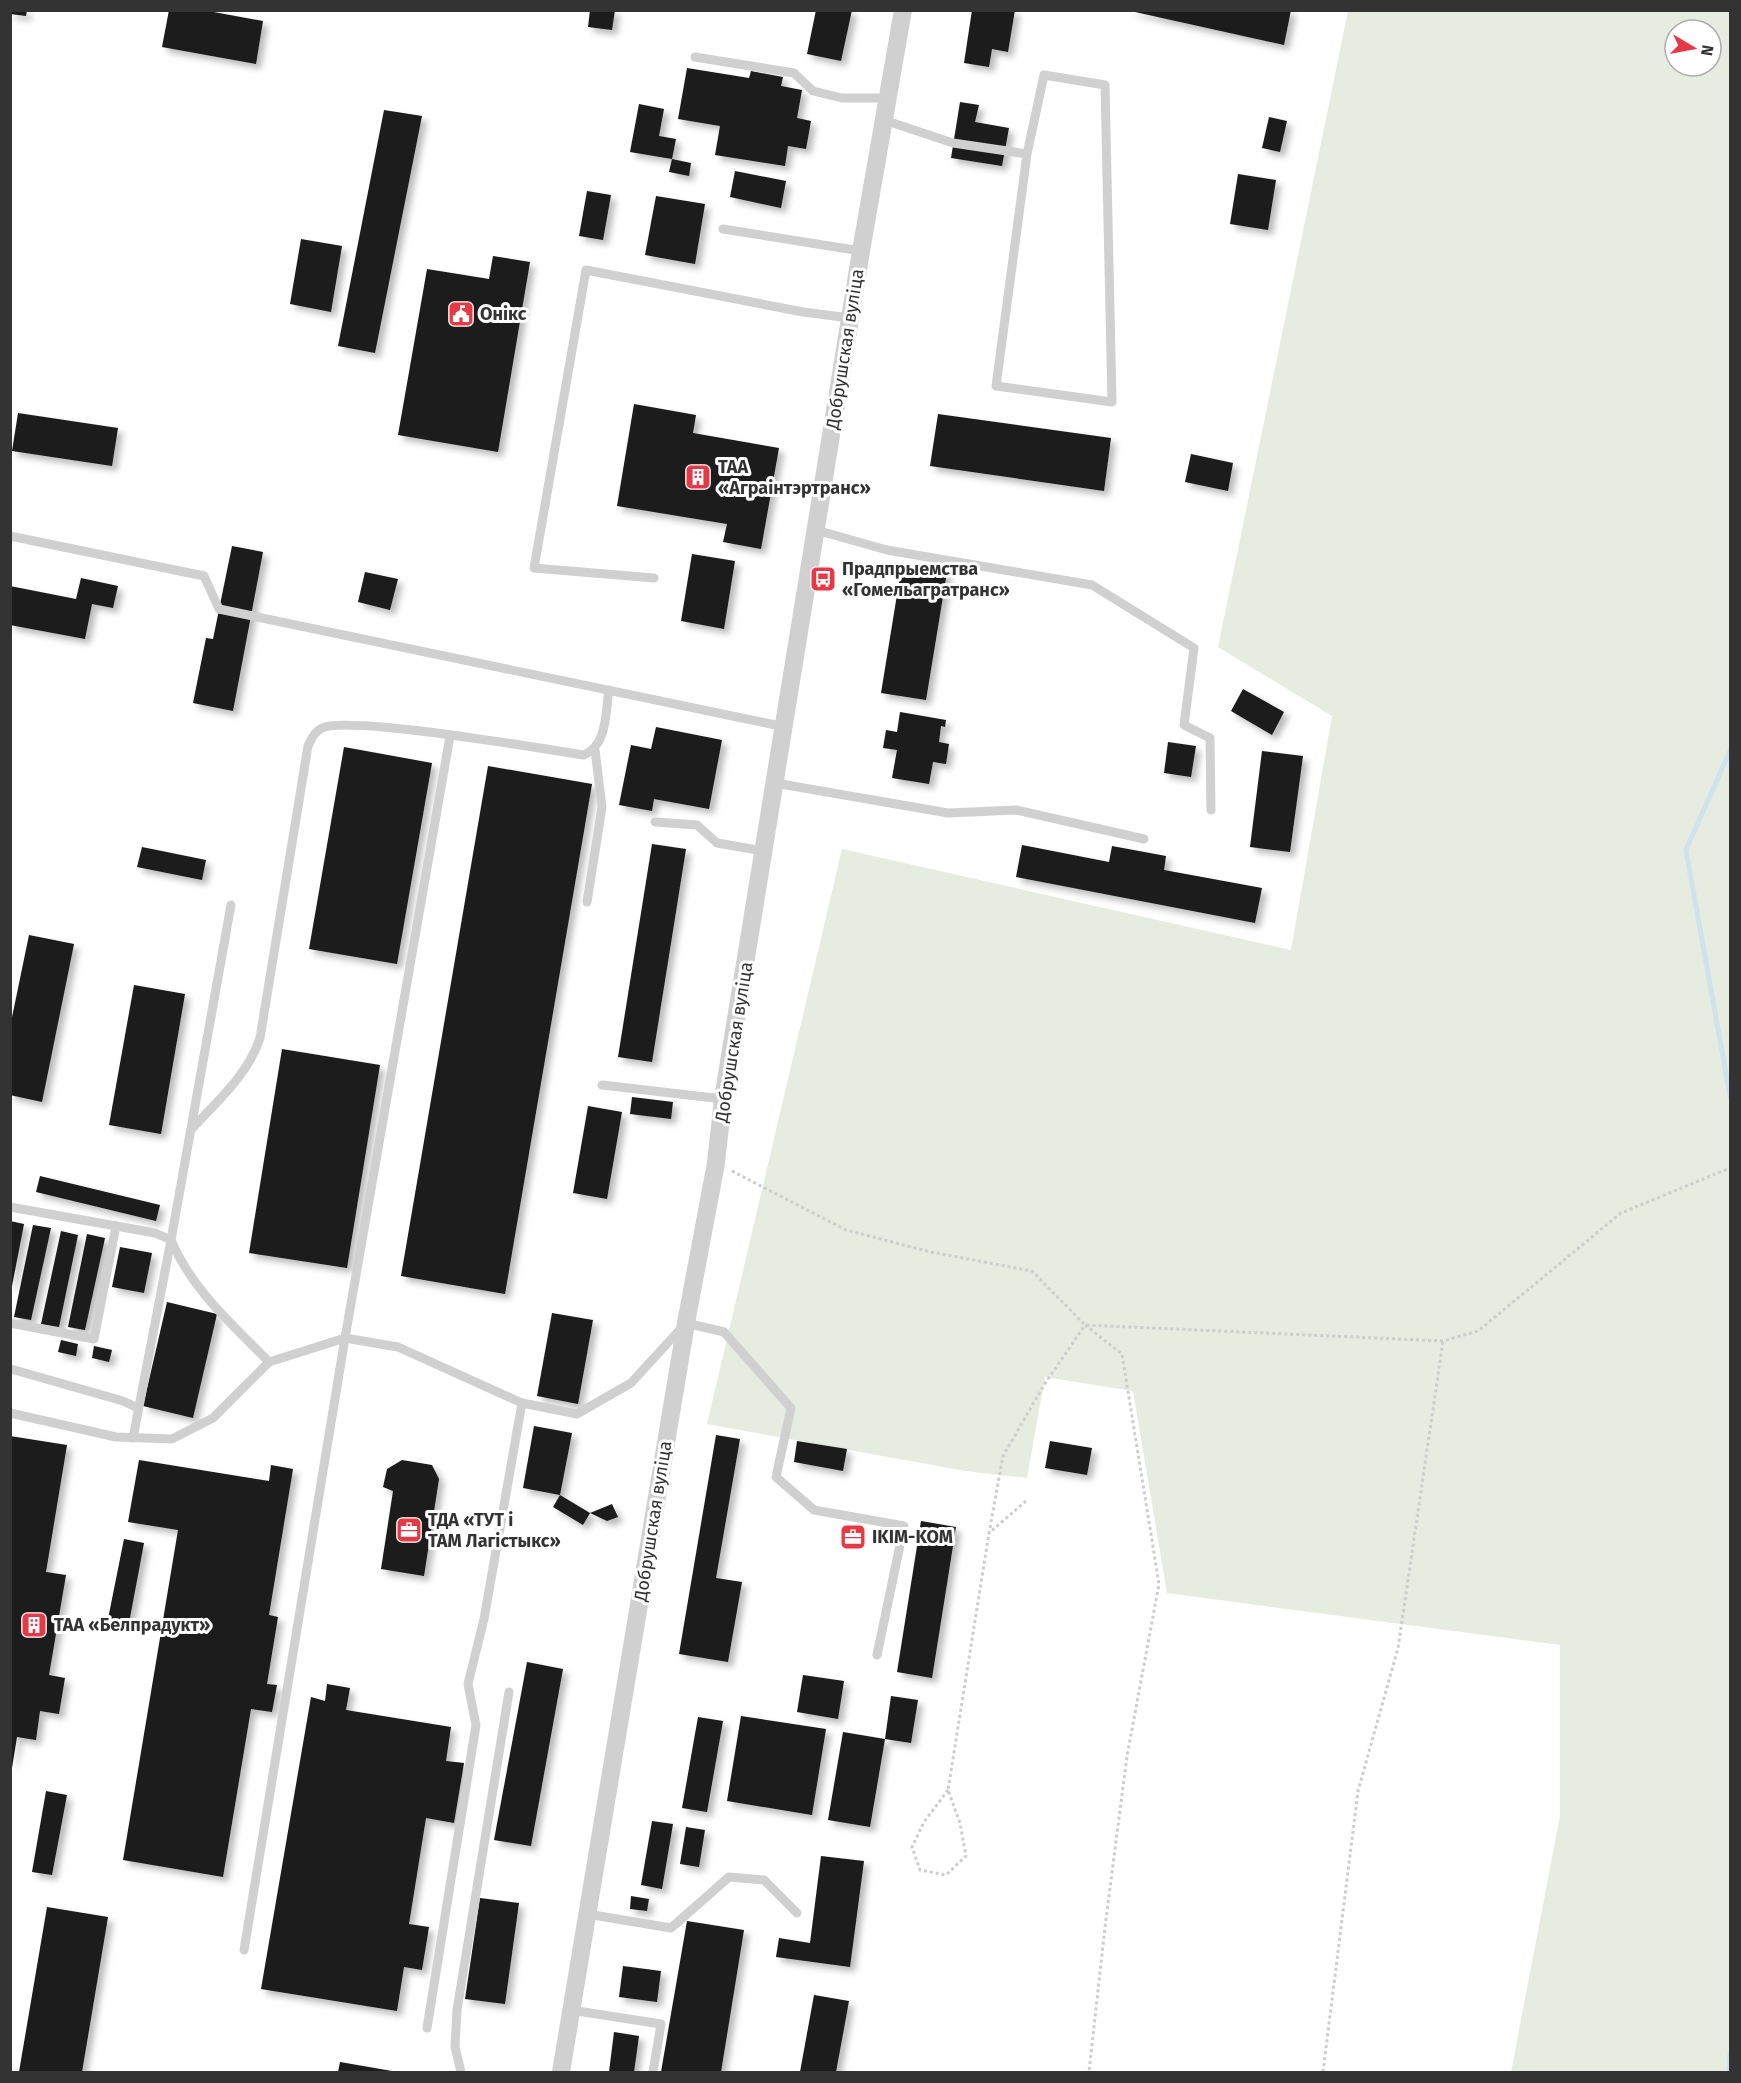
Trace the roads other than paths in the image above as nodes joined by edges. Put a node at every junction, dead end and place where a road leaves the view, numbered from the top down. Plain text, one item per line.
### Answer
1 (903, 10) edge
2 (695, 57) dead end
3 (888, 98) junction
4 (884, 120) junction
5 (1027, 154) junction
6 (723, 229) dead end
7 (861, 251) junction
8 (850, 318) junction
9 (816, 530) junction
10 (10, 536) edge
11 (654, 578) dead end
12 (609, 690) junction
13 (785, 727) junction
14 (450, 736) junction
15 (595, 750) junction
16 (776, 783) junction
17 (1211, 810) dead end
18 (655, 822) dead end
19 (1144, 839) dead end
20 (764, 851) junction
21 (587, 902) dead end
22 (231, 905) dead end
23 (602, 1085) dead end
24 (723, 1099) junction
25 (191, 1130) junction
26 (10, 1207) edge
27 (116, 1226) junction
28 (171, 1240) junction
29 (10, 1323) edge
30 (686, 1323) junction
31 (345, 1338) junction
32 (268, 1362) junction
33 (11, 1370) edge
34 (522, 1403) junction
35 (138, 1408) junction
36 (10, 1413) edge
37 (133, 1438) junction
38 (877, 1655) dead end
39 (509, 1692) dead end
40 (797, 1913) dead end
41 (587, 1914) junction
42 (244, 1950) dead end
43 (571, 2010) junction
44 (427, 2028) dead end
45 (461, 2073) edge
46 (561, 2073) edge
47 (653, 2073) edge

1 - 3 street, Добрушская вуліца
2 - 3 lane
3 - 4 street, Добрушская вуліца
4 - 5 lane
4 - 7 street, Добрушская вуліца
5 - 5 lane
6 - 7 lane
7 - 8 street, Добрушская вуліца
8 - 9 street, Добрушская вуліца
8 - 11 lane
9 - 13 street, Добрушская вуліца
9 - 17 lane
10 - 12 lane
12 - 13 lane
12 - 15 lane
13 - 16 street, Добрушская вуліца
14 - 15 lane
14 - 25 lane
14 - 31 lane
15 - 21 lane
16 - 19 lane
16 - 20 street, Добрушская вуліца
18 - 20 lane
20 - 24 street, Добрушская вуліца
22 - 25 lane
23 - 24 lane
24 - 30 street, Добрушская вуліца
25 - 28 lane
26 - 27 lane
27 - 28 lane
27 - 29 lane
28 - 32 lane
28 - 35 lane
30 - 34 lane
30 - 38 lane
30 - 41 street, Добрушская вуліца
31 - 32 lane
31 - 34 lane
31 - 42 lane
32 - 37 lane
33 - 35 lane
34 - 44 lane
35 - 37 lane
36 - 37 lane
39 - 45 lane
40 - 41 lane
41 - 43 street, Добрушская вуліца
43 - 46 street, Добрушская вуліца
43 - 47 lane

